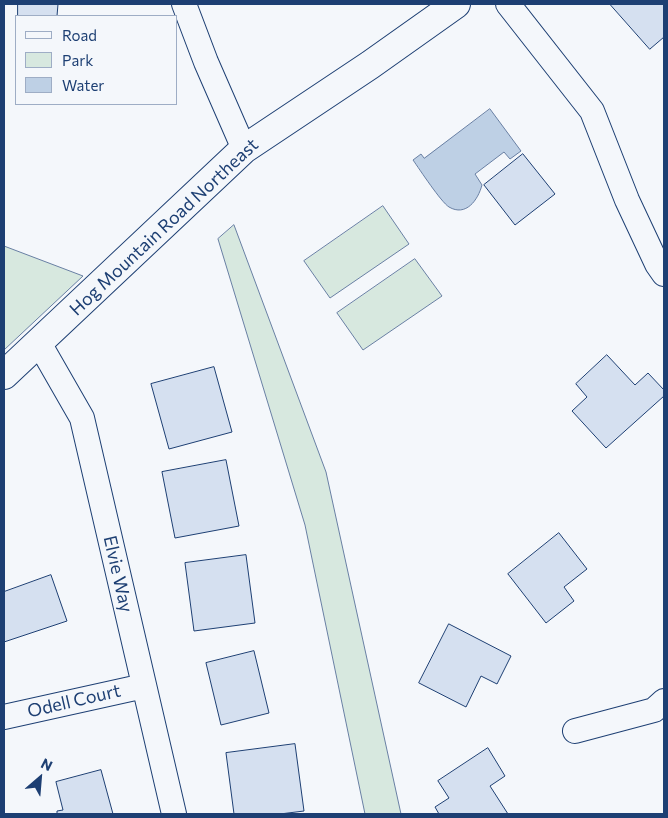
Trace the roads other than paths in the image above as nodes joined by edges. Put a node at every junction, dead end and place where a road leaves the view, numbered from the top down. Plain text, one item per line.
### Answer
1 (184, 4) edge
2 (456, 4) edge
3 (508, 4) edge
4 (244, 149) junction
5 (664, 274) edge
6 (39, 343) junction
7 (4, 375) edge
8 (144, 686) junction
9 (664, 701) edge
10 (4, 717) edge
11 (575, 731) dead end
12 (174, 814) edge

1 - 4 street
2 - 4 street, Hog Mountain Road Northeast
3 - 5 street
4 - 6 street, Hog Mountain Road Northeast
6 - 7 street, Hog Mountain Road Northeast
6 - 8 street, Elvie Way
8 - 10 street, Odell Court
8 - 12 street, Elvie Way
9 - 11 street

